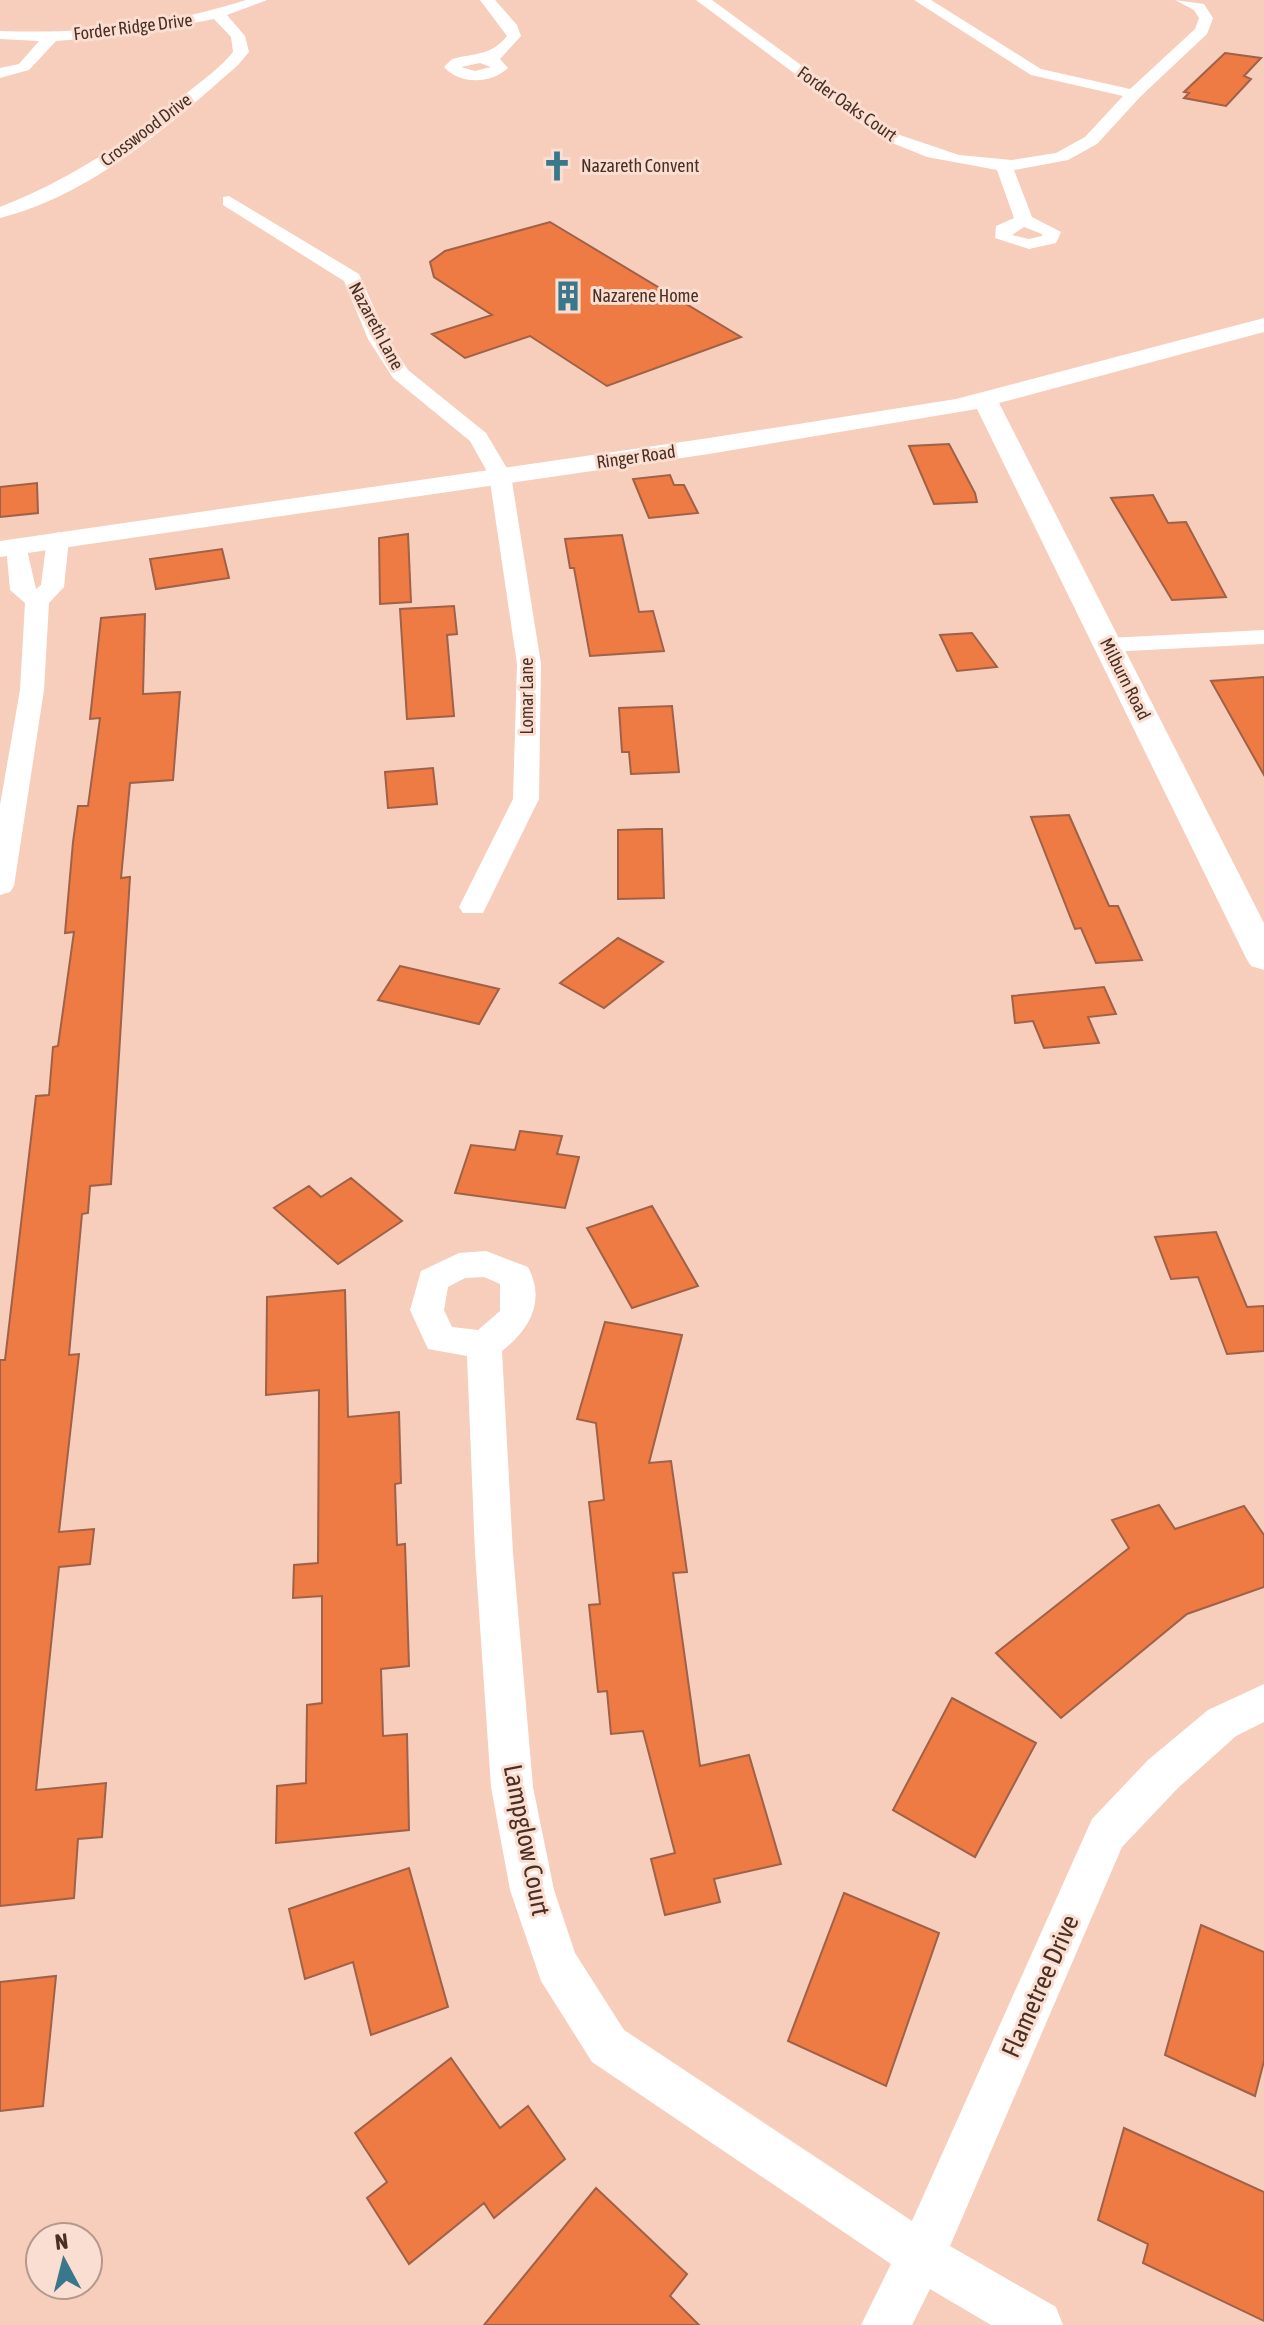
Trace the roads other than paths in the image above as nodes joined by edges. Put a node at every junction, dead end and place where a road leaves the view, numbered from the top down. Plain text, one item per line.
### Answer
1 (260, 0) edge
2 (487, 0) edge
3 (703, 0) edge
4 (921, 0) edge
5 (1182, 0) edge
6 (219, 15) junction
7 (1, 36) edge
8 (52, 36) junction
9 (488, 59) dead end
10 (0, 73) edge
11 (1133, 94) junction
12 (1004, 165) junction
13 (229, 201) dead end
14 (0, 213) edge
15 (1024, 220) dead end
16 (1264, 325) edge
17 (985, 400) junction
18 (500, 475) junction
19 (58, 539) junction
20 (9, 547) edge
21 (37, 601) junction
22 (1264, 637) edge
23 (1108, 645) junction
24 (4, 844) edge
25 (0, 886) edge
26 (473, 907) dead end
27 (1264, 958) edge
28 (484, 1345) dead end
29 (1264, 1702) edge
30 (921, 2256) junction
31 (886, 2325) edge
32 (1038, 2325) edge

1 - 6 street, Forder Ridge Drive
2 - 9 street
3 - 12 street, Forder Oaks Court
4 - 11 street
5 - 11 street, Forder Oaks Court
6 - 8 street, Forder Ridge Drive
6 - 14 street, Crosswood Drive
7 - 8 street, Forder Ridge Drive
8 - 10 street, Forder Ridge Drive
11 - 12 street, Forder Oaks Court
12 - 15 street
13 - 18 street, Nazareth Lane
16 - 17 street, Ringer Road
17 - 18 street, Ringer Road
17 - 23 street, Milburn Road
18 - 19 street, Ringer Road
18 - 26 street, Lomar Lane
19 - 20 street, Ringer Road
19 - 21 street
20 - 21 street
21 - 24 street
22 - 23 street
23 - 27 street, Milburn Road
24 - 25 street
28 - 30 street, Lampglow Court
29 - 30 street, Flametree Drive
30 - 31 street, Flametree Drive
30 - 32 street, Lampglow Court

